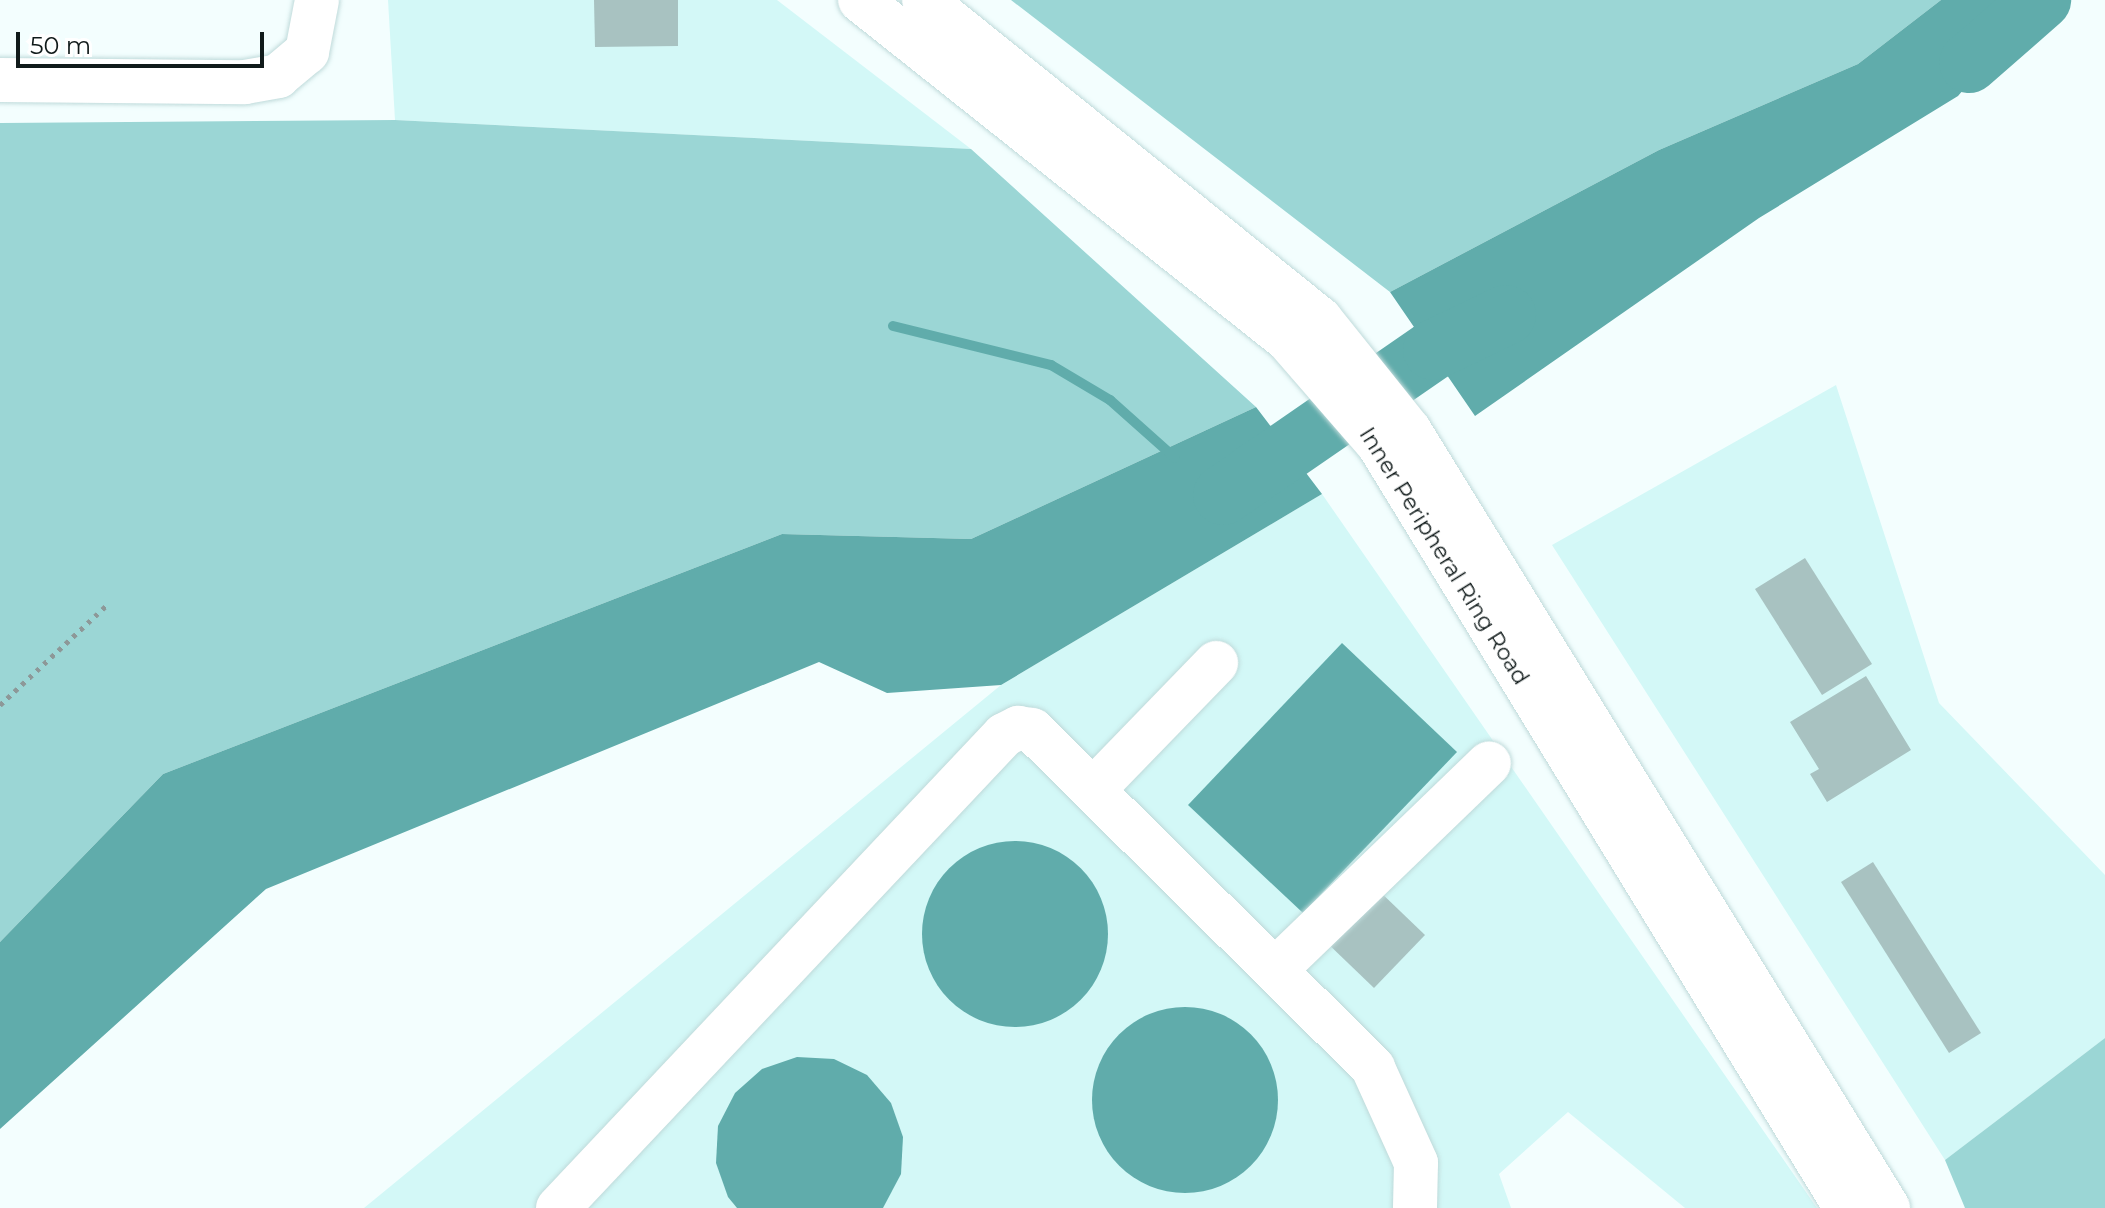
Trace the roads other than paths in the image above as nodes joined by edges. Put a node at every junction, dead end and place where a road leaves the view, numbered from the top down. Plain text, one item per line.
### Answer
1 (317, 0) edge
2 (860, 0) edge
3 (924, 0) edge
4 (0, 80) edge
5 (1304, 329) junction
6 (1394, 438) junction
7 (1216, 663) dead end
8 (1489, 763) dead end
9 (1093, 790) junction
10 (1276, 969) junction
11 (558, 1208) edge
12 (1415, 1208) edge
13 (1846, 1208) edge
14 (1888, 1208) edge

1 - 4 main road
2 - 5 main road, Inner Peripheral Ring Road
3 - 5 main road, Inner Peripheral Ring Road
5 - 6 main road, Inner Peripheral Ring Road
6 - 13 main road, Inner Peripheral Ring Road
6 - 14 main road, Inner Peripheral Ring Road
7 - 9 main road
8 - 10 main road
9 - 10 main road
9 - 11 main road
10 - 12 main road

